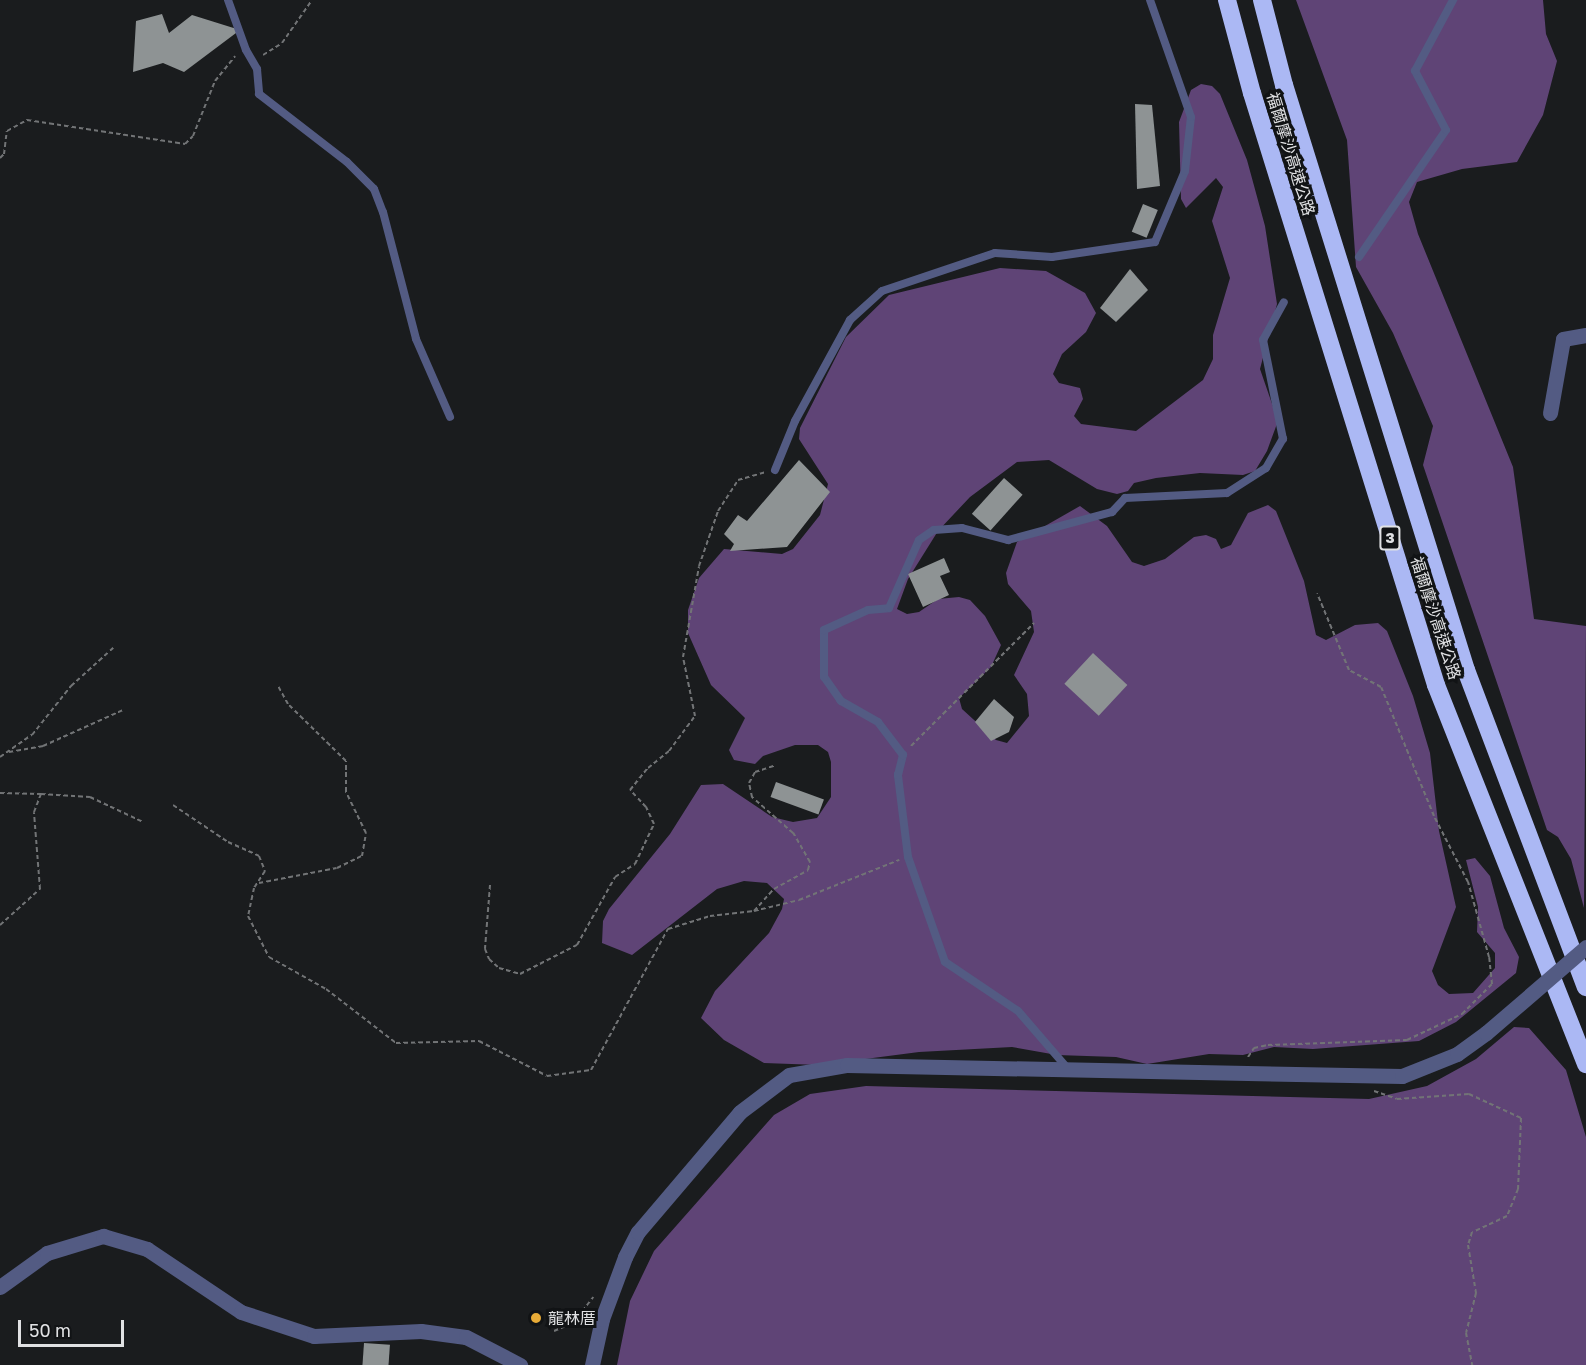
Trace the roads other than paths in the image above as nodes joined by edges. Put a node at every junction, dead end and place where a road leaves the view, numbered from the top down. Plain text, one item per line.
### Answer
1 (228, 0) edge
2 (1150, 0) edge
3 (1227, 0) edge
4 (1262, 0) edge
5 (1453, 0) edge
6 (1359, 257) dead end
7 (1284, 302) dead end
8 (1586, 335) edge
9 (1550, 413) dead end
10 (450, 417) dead end
11 (774, 470) road end
12 (1586, 947) edge
13 (1586, 987) edge
14 (1586, 1064) edge
15 (1070, 1071) junction
16 (0, 1287) edge
17 (519, 1365) edge
18 (592, 1365) edge

1 - 10 lane
2 - 11 lane
3 - 14 highway, 福爾摩沙高速公路 / 3
4 - 13 highway, 福爾摩沙高速公路 / 3
5 - 6 lane
7 - 15 lane
8 - 9 street
12 - 15 street, bridge
15 - 18 street
16 - 17 street

